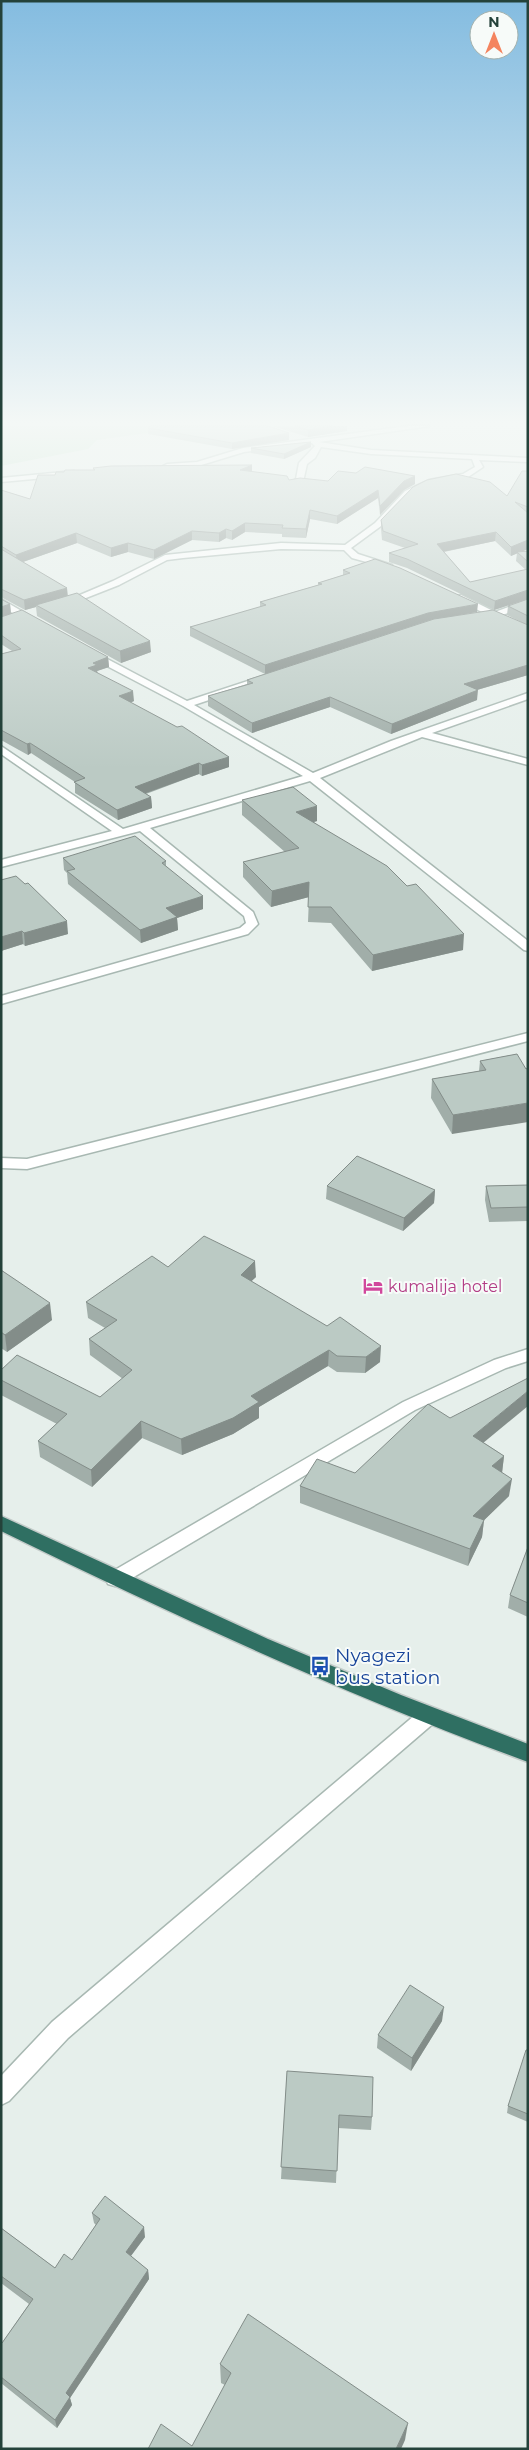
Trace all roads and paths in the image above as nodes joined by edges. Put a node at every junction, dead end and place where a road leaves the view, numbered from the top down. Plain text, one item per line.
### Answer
1 (359, 540) edge
2 (346, 548) junction
3 (394, 569) edge
4 (451, 594) edge
5 (1, 602) edge
6 (528, 603) edge
7 (52, 607) edge
8 (37, 612) edge
9 (22, 616) junction
10 (477, 616) edge
11 (499, 617) junction
12 (8, 620) edge
13 (48, 630) edge
14 (81, 648) edge
15 (280, 674) edge
16 (528, 696) edge
17 (186, 704) junction
18 (423, 734) junction
19 (1, 748) edge
20 (528, 762) edge
21 (312, 777) junction
22 (142, 827) junction
23 (121, 832) junction
24 (1, 864) edge
25 (528, 947) edge
26 (1, 1000) edge
27 (528, 1037) edge
28 (1, 1163) edge
29 (528, 1355) edge
30 (1, 1523) edge
31 (115, 1578) junction
32 (428, 1716) junction
33 (528, 1753) edge
34 (1, 2093) edge

1 - 2 street
2 - 3 street
2 - 7 street
4 - 11 street
5 - 9 street
6 - 11 street
8 - 9 street
9 - 12 street
9 - 13 street
10 - 11 street
14 - 17 street
15 - 17 street
16 - 18 street
17 - 21 street
18 - 20 street
18 - 21 street
19 - 23 street
21 - 22 street
21 - 25 street
22 - 23 street
22 - 26 street
23 - 24 street
27 - 28 street
29 - 31 street
30 - 31 highway
31 - 32 highway
32 - 33 highway
32 - 34 street

